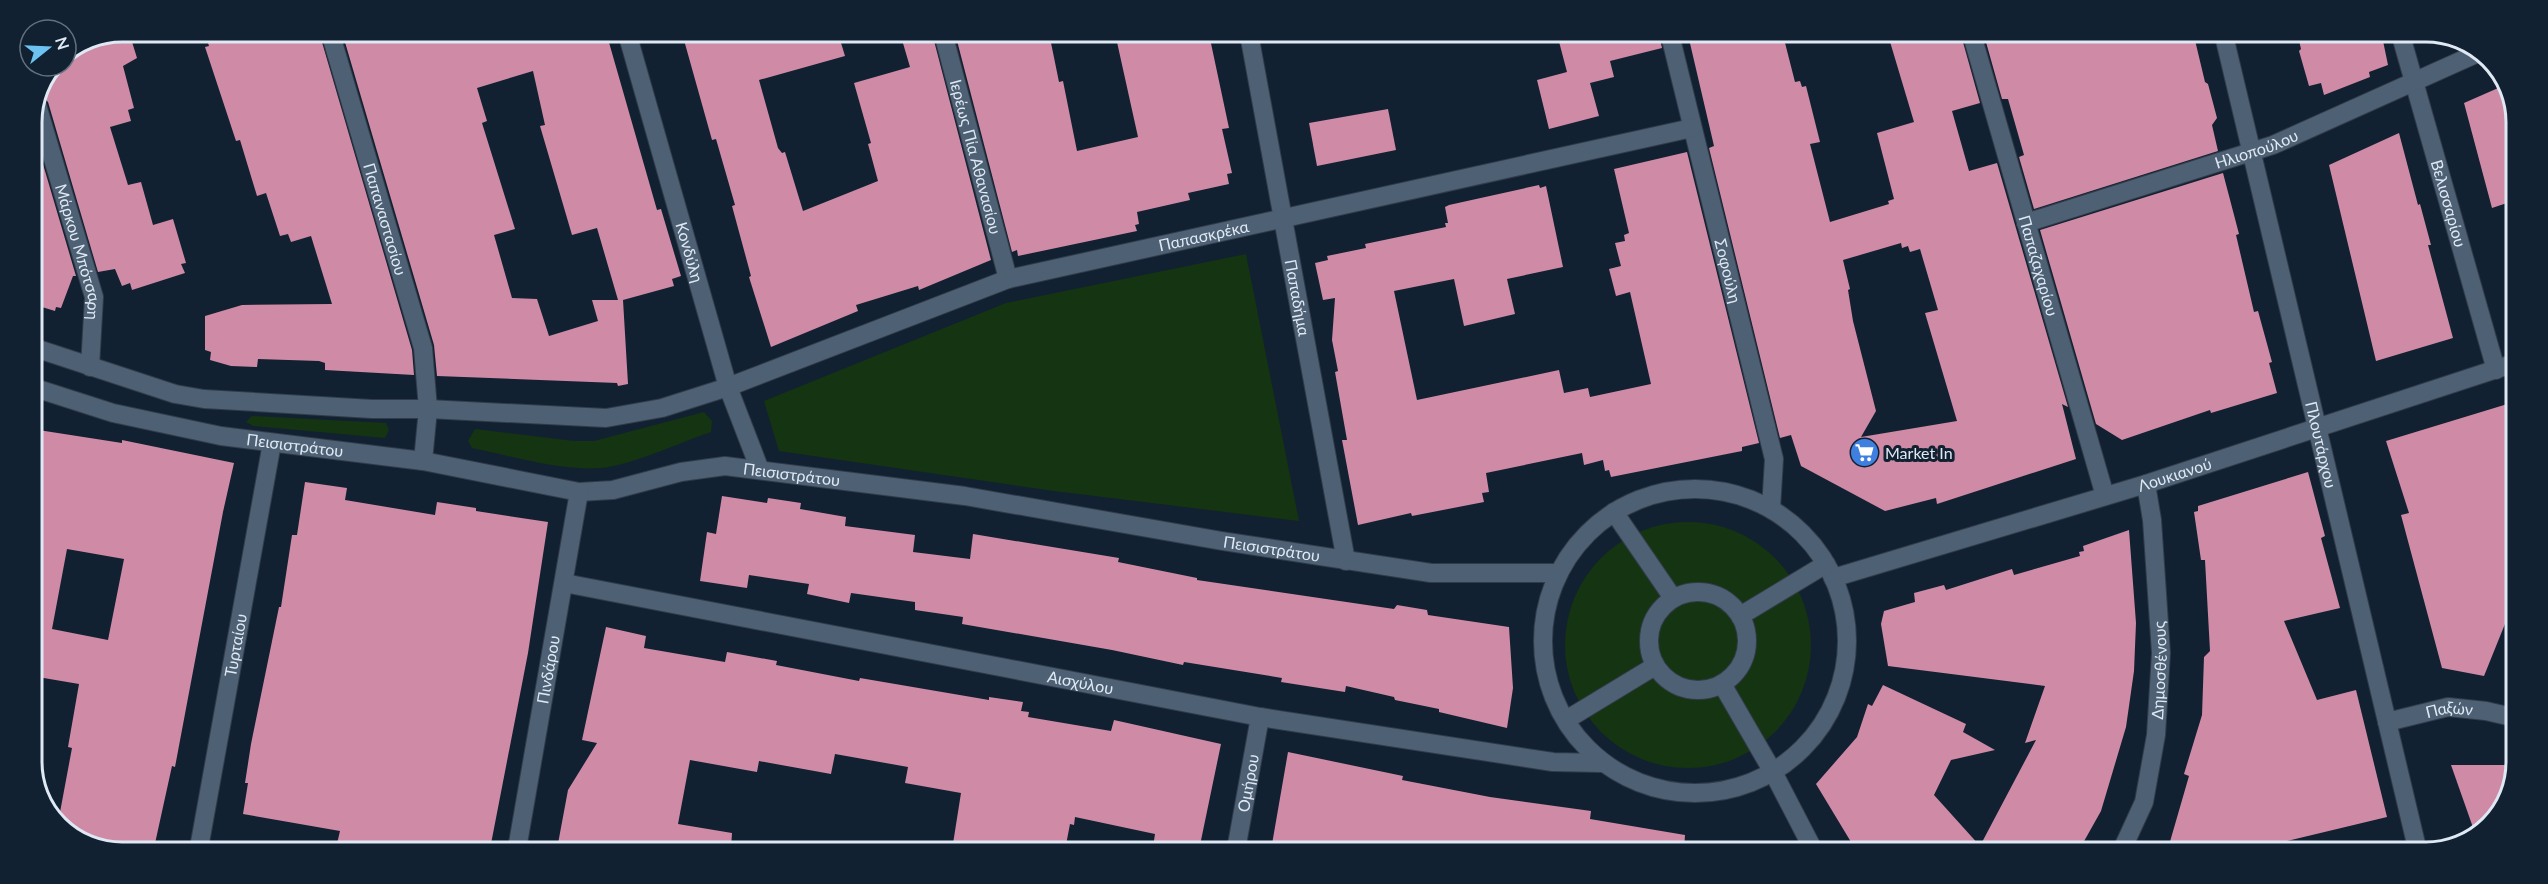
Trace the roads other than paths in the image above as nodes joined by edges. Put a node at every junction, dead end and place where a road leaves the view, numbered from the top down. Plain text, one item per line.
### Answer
1 (333, 42) edge
2 (630, 42) edge
3 (945, 42) edge
4 (1251, 42) edge
5 (1672, 42) edge
6 (1974, 42) edge
7 (2225, 42) edge
8 (2403, 42) edge
9 (2471, 55) edge
10 (2413, 82) junction
11 (42, 122) edge
12 (1692, 128) junction
13 (2252, 151) junction
14 (1284, 219) junction
15 (2026, 223) junction
16 (1008, 279) junction
17 (42, 350) edge
18 (2506, 366) edge
19 (90, 367) junction
20 (2496, 370) junction
21 (728, 387) junction
22 (42, 390) edge
23 (428, 409) junction
24 (2317, 428) junction
25 (272, 443) junction
26 (423, 461) junction
27 (760, 471) junction
28 (2146, 484) junction
29 (579, 492) junction
30 (2105, 496) junction
31 (1771, 509) junction
32 (1614, 512) junction
33 (1346, 561) junction
34 (1829, 571) junction
35 (1559, 573) junction
36 (564, 583) junction
37 (1673, 598) junction
38 (1740, 616) junction
39 (1655, 666) junction
40 (1722, 684) junction
41 (2506, 716) edge
42 (1260, 717) junction
43 (1566, 720) junction
44 (2387, 722) junction
45 (1601, 763) junction
46 (1773, 772) junction
47 (200, 842) edge
48 (518, 842) edge
49 (1237, 842) edge
50 (1809, 842) edge
51 (2126, 842) edge
52 (2416, 842) edge

1 - 23 street, Παπαναστασίου
2 - 21 street, Κονδύλη
3 - 16 street, Ιερέως Πία Αθανασίου
4 - 14 street, Παπαδήμα
5 - 12 street, Σοφούλη
6 - 15 street, Παπαζαχαρίου
7 - 13 street, Πλουτάρχου
8 - 10 street, Βελισσαρίου
9 - 10 street, Ηλιοπούλου
10 - 13 street, Ηλιοπούλου
10 - 20 street, Βελισσαρίου
11 - 19 street, Μάρκου Μπότσαρη
12 - 14 street, Παπασκρέκα
12 - 31 street, Σοφούλη
13 - 15 street, Ηλιοπούλου
13 - 24 street, Πλουτάρχου
14 - 16 street, Παπασκρέκα
14 - 33 street, Παπαδήμα
15 - 30 street, Παπαζαχαρίου
16 - 21 street, Παπασκρέκα
17 - 19 street, Παπασκρέκα
18 - 20 street, Λουκιανού
19 - 23 street, Παπασκρέκα
20 - 24 street, Λουκιανού
21 - 23 street, Παπασκρέκα
21 - 27 street, Κονδύλη
22 - 25 street, Πεισιστράτου
23 - 26 street, Παπαναστασίου
24 - 28 street, Λουκιανού
24 - 44 street, Πλουτάρχου
25 - 26 street, Πεισιστράτου
25 - 47 street, Τυρταίου
26 - 29 street, Πεισιστράτου
27 - 29 street, Πεισιστράτου
27 - 33 street, Πεισιστράτου
28 - 30 street, Λουκιανού
28 - 51 street, Δημοσθένους
29 - 36 street, Πινδάρου
30 - 34 street, Λουκιανού
31 - 32 street
31 - 34 street
32 - 35 street
32 - 37 street
33 - 35 street, Πεισιστράτου
34 - 38 street, Λουκιανού
34 - 46 street
35 - 43 street
36 - 42 street, Αισχύλου
36 - 48 street, Πινδάρου
37 - 38 street
37 - 39 street
38 - 40 street
39 - 40 street
39 - 43 street
40 - 46 street
41 - 44 street, Παξών
42 - 45 street, Αισχύλου
42 - 49 street, Ομήρου
43 - 45 street
44 - 52 street, Πλουτάρχου
45 - 46 street
46 - 50 street

